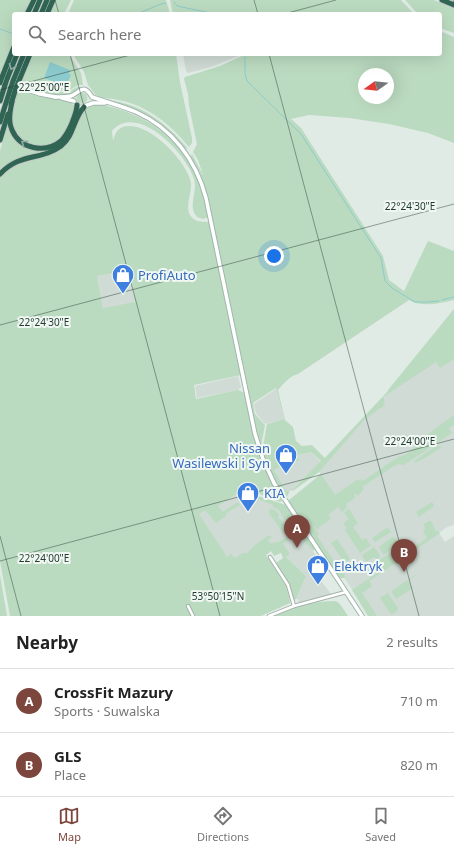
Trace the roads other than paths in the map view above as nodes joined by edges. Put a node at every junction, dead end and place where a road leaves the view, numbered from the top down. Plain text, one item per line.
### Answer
1 (34, 0) edge
2 (40, 0) edge
3 (47, 0) edge
4 (53, 0) edge
5 (442, 0) edge
6 (454, 5) edge
7 (28, 12) edge
8 (35, 12) edge
9 (42, 12) edge
10 (47, 12) edge
11 (12, 53) edge
12 (16, 56) edge
13 (23, 56) edge
14 (29, 56) edge
15 (2, 81) edge
16 (15, 85) junction
17 (75, 93) junction
18 (54, 97) junction
19 (91, 97) junction
20 (0, 102) edge
21 (12, 102) junction
22 (75, 103) junction
23 (90, 103) junction
24 (112, 104) junction
25 (84, 107) junction
26 (0, 122) edge
27 (0, 140) edge
28 (0, 174) edge
29 (270, 557) dead end
30 (346, 592) junction
31 (188, 606) dead end
32 (294, 606) junction
33 (193, 616) edge
34 (269, 616) edge
35 (362, 616) edge

1 - 7 highway
2 - 8 highway
3 - 9 highway
4 - 10 highway
5 - 6 highway
11 - 15 highway
12 -> 15 highway
13 - 16 highway
14 - 16 highway
15 - 18 main road
15 - 20 highway
16 - 21 highway
16 - 26 highway
17 - 18 main road
17 - 19 main road
17 - 22 main road
18 - 22 main road
19 - 23 main road
19 - 24 main road
22 -> 21 highway
21 - 27 highway
22 - 25 main road
23 - 24 main road
23 - 25 main road
24 - 30 main road
25 - 28 highway
29 - 32 street
30 - 32 street
30 - 35 main road
31 - 33 street
32 - 34 street

